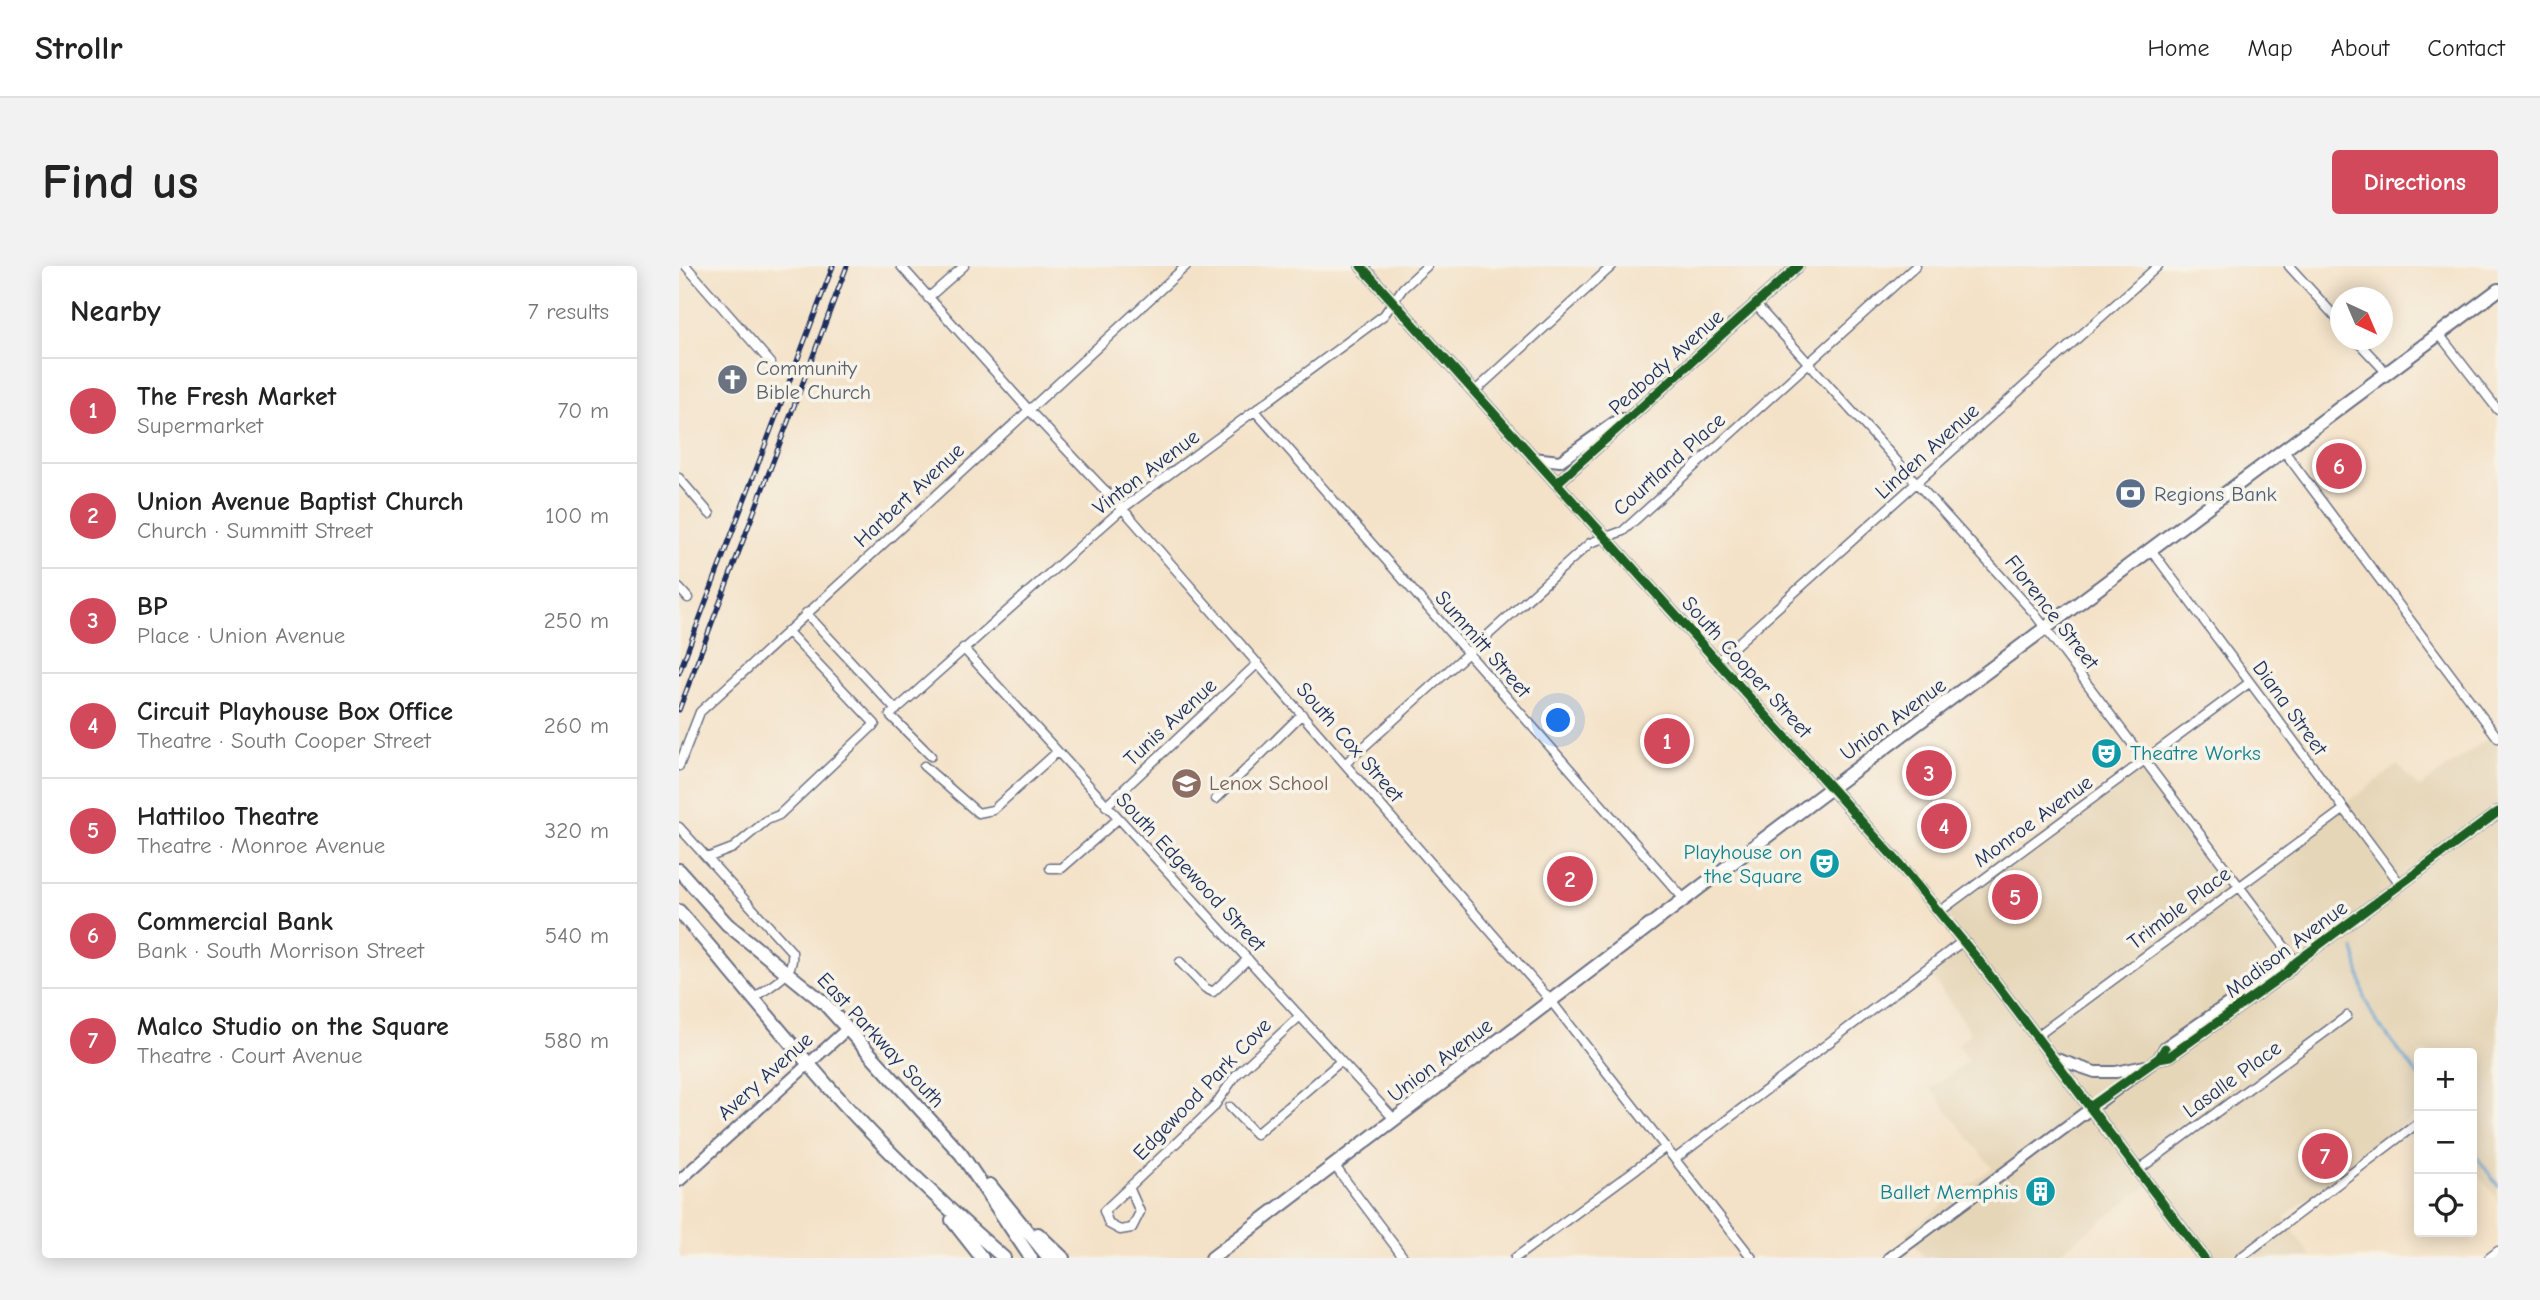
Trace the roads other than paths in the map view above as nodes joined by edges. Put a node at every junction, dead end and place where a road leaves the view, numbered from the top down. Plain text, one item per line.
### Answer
1 (686, 266) edge
2 (901, 266) edge
3 (964, 266) edge
4 (1186, 266) edge
5 (1361, 266) edge
6 (1427, 266) edge
7 (1612, 266) edge
8 (1798, 266) edge
9 (1916, 266) edge
10 (2158, 266) edge
11 (2289, 266) edge
12 (2498, 290) edge
13 (928, 298) junction
14 (1393, 302) junction
15 (1756, 305) junction
16 (2330, 311) edge
17 (2439, 334) junction
18 (2365, 350) edge
19 (1809, 362) junction
20 (771, 363) dead end
21 (2387, 373) junction
22 (1474, 392) junction
23 (1028, 409) junction
24 (2498, 410) edge
25 (1256, 412) junction
26 (1629, 419) junction
27 (2284, 451) junction
28 (1532, 457) junction
29 (679, 478) edge
30 (1918, 482) junction
31 (1557, 484) junction
32 (1122, 509) junction
33 (711, 514) dead end
34 (1606, 538) junction
35 (2151, 551) junction
36 (679, 588) edge
37 (688, 598) dead end
38 (806, 613) junction
39 (2045, 629) junction
40 (787, 631) junction
41 (963, 648) junction
42 (1467, 653) junction
43 (1718, 661) junction
44 (1258, 663) junction
45 (2249, 683) junction
46 (893, 712) junction
47 (1302, 713) junction
48 (2498, 738) edge
49 (1056, 753) junction
50 (931, 757) dead end
51 (2145, 761) junction
52 (1346, 763) junction
53 (679, 766) edge
54 (924, 766) dead end
55 (1832, 787) junction
56 (1216, 799) dead end
57 (1105, 806) junction
58 (2343, 810) junction
59 (2498, 812) edge
60 (1118, 819) junction
61 (679, 827) edge
62 (707, 858) junction
63 (1050, 868) dead end
64 (679, 870) edge
65 (2401, 885) junction
66 (2239, 886) junction
67 (1684, 899) junction
68 (679, 911) edge
69 (1938, 912) junction
70 (1963, 941) junction
71 (1248, 959) junction
72 (1180, 962) dead end
73 (2296, 962) junction
74 (790, 973) junction
75 (755, 998) junction
76 (1551, 1001) junction
77 (1300, 1016) junction
78 (2347, 1016) dead end
79 (847, 1029) junction
80 (2037, 1036) junction
81 (2054, 1058) junction
82 (1341, 1061) junction
83 (2155, 1061) junction
84 (808, 1063) junction
85 (1230, 1107) dead end
86 (2090, 1107) junction
87 (1394, 1119) junction
88 (2414, 1126) edge
89 (1666, 1147) junction
90 (961, 1154) junction
91 (1675, 1159) junction
92 (1334, 1165) junction
93 (2137, 1171) junction
94 (679, 1181) edge
95 (926, 1186) junction
96 (1129, 1187) junction
97 (1012, 1208) junction
98 (2498, 1251) edge
99 (982, 1258) edge
100 (1004, 1258) edge
101 (1031, 1258) edge
102 (1049, 1258) edge
103 (1063, 1258) edge
104 (1212, 1258) edge
105 (1404, 1258) edge
106 (1515, 1258) edge
107 (1752, 1258) edge
108 (1889, 1258) edge
109 (2204, 1258) edge
110 (2240, 1258) edge
111 (2489, 1258) edge

1 - 20 street
2 - 13 street, South Cox Street
3 - 13 street
4 - 23 street, Harbert Avenue
5 - 14 main road, South Cooper Street
6 - 14 street, Vinton Avenue
7 - 22 street
8 - 15 main road, Peabody Avenue
9 - 19 street, Courtland Place
10 - 30 street, Linden Avenue
11 - 16 street
12 - 17 main road, Union Avenue
13 - 23 street, South Cox Street
14 - 22 main road, South Cooper Street
14 - 25 street, Vinton Avenue
15 - 19 street, Florence Street
15 - 26 main road, Peabody Avenue
17 - 21 main road, Union Avenue
17 - 24 street
18 - 21 street
19 - 30 street, Florence Street
19 - 34 street, Courtland Place
21 - 27 main road, Union Avenue
22 - 28 main road, South Cooper Street
23 - 32 street, South Cox Street
23 - 38 street, Harbert Avenue
25 - 32 street, Vinton Avenue
25 - 42 street, Summitt Street
26 - 28 main road
26 - 31 main road, Peabody Avenue
27 - 35 main road, Union Avenue
27 - 48 street
28 - 31 main road, South Cooper Street
29 - 33 street
30 - 39 street, Florence Street
30 - 43 street, Linden Avenue
31 - 34 main road, South Cooper Street
32 - 41 street, Vinton Avenue
32 - 44 street, South Cox Street
34 - 42 street, Courtland Place
34 - 43 main road, South Cooper Street
35 - 39 main road, Union Avenue
35 - 45 street, Diana Street
36 - 37 street
38 - 40 street, Harbert Avenue
38 - 46 street
39 - 51 street, Florence Street
39 - 55 main road, Union Avenue
40 - 53 street, Harbert Avenue
40 - 62 street
41 - 46 street, Vinton Avenue
41 - 49 street, South Edgewood Street
42 - 52 street, Courtland Place
42 - 67 street, Summitt Street
43 - 55 main road, South Cooper Street
44 - 47 street, South Cox Street
44 - 57 street, Tunis Avenue
45 - 51 street, Monroe Avenue
45 - 58 street, Diana Street
46 - 50 street
47 - 52 street, South Cox Street
47 - 56 street
49 - 54 street
49 - 57 street, South Edgewood Street
51 - 66 street, Florence Street
51 - 69 street, Monroe Avenue
52 - 76 street, South Cox Street
55 - 67 main road, Union Avenue
55 - 69 main road, South Cooper Street
57 - 60 street, South Edgewood Street
58 - 65 street, Diana Street
58 - 66 street, Trimble Place
59 - 65 main road, Madison Avenue
60 - 63 street
60 - 71 street, South Edgewood Street
61 - 62 street
62 - 74 street
64 - 74 main road, East Parkway South
65 - 73 main road, Madison Avenue
66 - 73 street, Florence Street
66 - 80 street, Trimble Place
67 - 76 main road, Union Avenue
68 - 75 main road
69 - 70 main road, South Cooper Street
70 - 80 main road, South Cooper Street
70 - 91 street
71 - 72 street
71 - 77 street, South Edgewood Street
73 - 83 main road, Madison Avenue
74 - 75 street
74 - 79 main road, East Parkway South
75 - 84 main road
76 - 87 main road, Union Avenue
76 - 89 street, South Cox Street
77 - 82 street, South Edgewood Street
77 - 96 street, Edgewood Park Cove
78 - 93 street, Lasalle Place
79 - 84 main road, Avery Avenue
79 - 90 main road, East Parkway South
80 - 81 main road, South Cooper Street
81 - 83 main road
81 - 86 main road, South Cooper Street
82 - 85 street
82 - 87 street, South Edgewood Street
83 - 86 main road, Madison Avenue
84 - 94 main road, Avery Avenue
84 - 95 main road
86 - 93 main road, South Cooper Street
86 - 108 main road, Madison Avenue
87 - 92 main road, Union Avenue
88 - 110 street
89 - 91 street, South Cox Street
89 - 106 street
90 - 97 main road
90 - 101 main road, East Parkway South
91 - 107 street, South Cox Street
92 - 104 main road, Union Avenue
92 - 105 street
93 - 109 main road, South Cooper Street
95 - 99 main road
95 - 100 main road
96 - 96 street, Edgewood Park Cove
97 - 102 main road
97 - 103 main road
98 - 111 street

